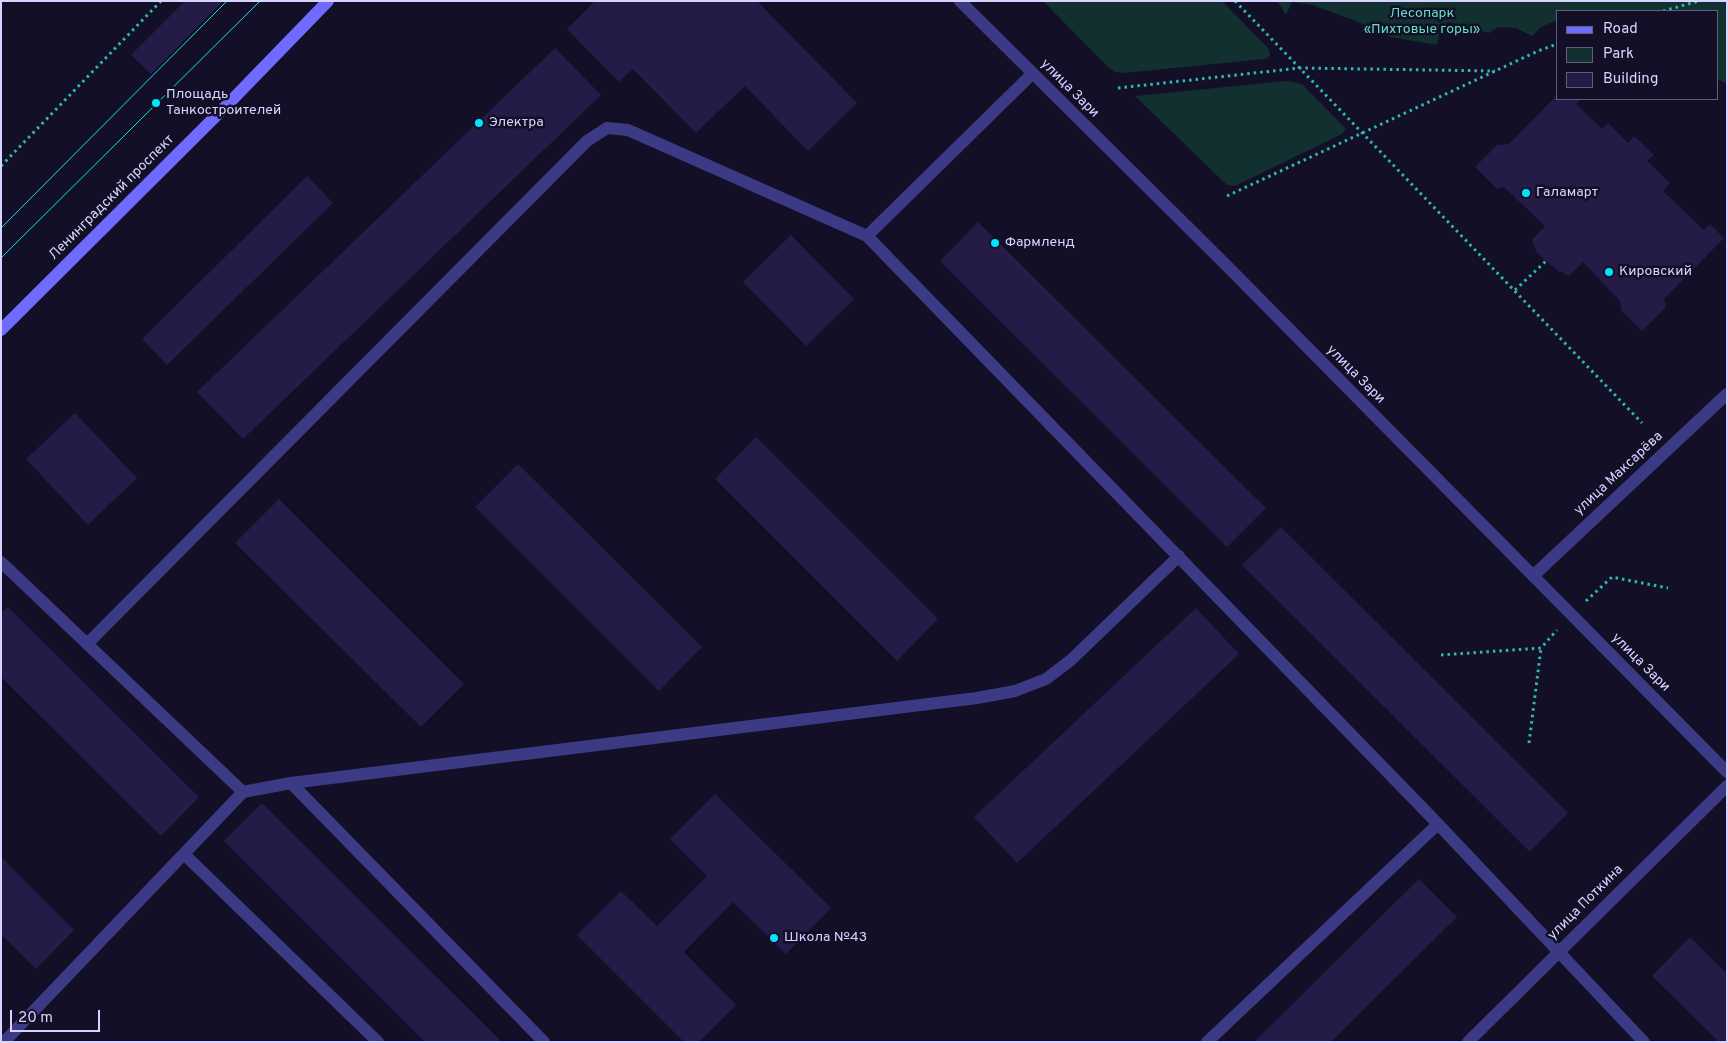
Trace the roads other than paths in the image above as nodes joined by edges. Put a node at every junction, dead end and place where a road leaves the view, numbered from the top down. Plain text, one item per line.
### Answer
1 (328, 1) edge
2 (960, 1) edge
3 (1032, 74) junction
4 (867, 236) junction
5 (1, 330) edge
6 (1727, 394) edge
7 (1179, 556) junction
8 (1, 562) edge
9 (1533, 576) junction
10 (87, 644) junction
11 (1727, 772) edge
12 (291, 783) junction
13 (1727, 786) edge
14 (244, 792) junction
15 (1438, 824) junction
16 (185, 855) junction
17 (1558, 952) junction
18 (4, 1042) edge
19 (378, 1042) edge
20 (544, 1042) edge
21 (1207, 1042) edge
22 (1468, 1042) edge
23 (1644, 1042) edge

1 - 5 main road, Ленинградский проспект
2 - 3 street, улица Зари
3 - 4 street
3 - 9 street, улица Зари
4 - 7 street
4 - 10 street
6 - 9 street, улица Максарёва
7 - 12 street
7 - 15 street
8 - 10 street
9 - 11 street, улица Зари
10 - 14 street
12 - 14 street
12 - 20 street
13 - 17 street, улица Поткина
14 - 16 street
15 - 17 street
15 - 21 street
16 - 18 street
16 - 19 street
17 - 22 street, улица Поткина
17 - 23 street

